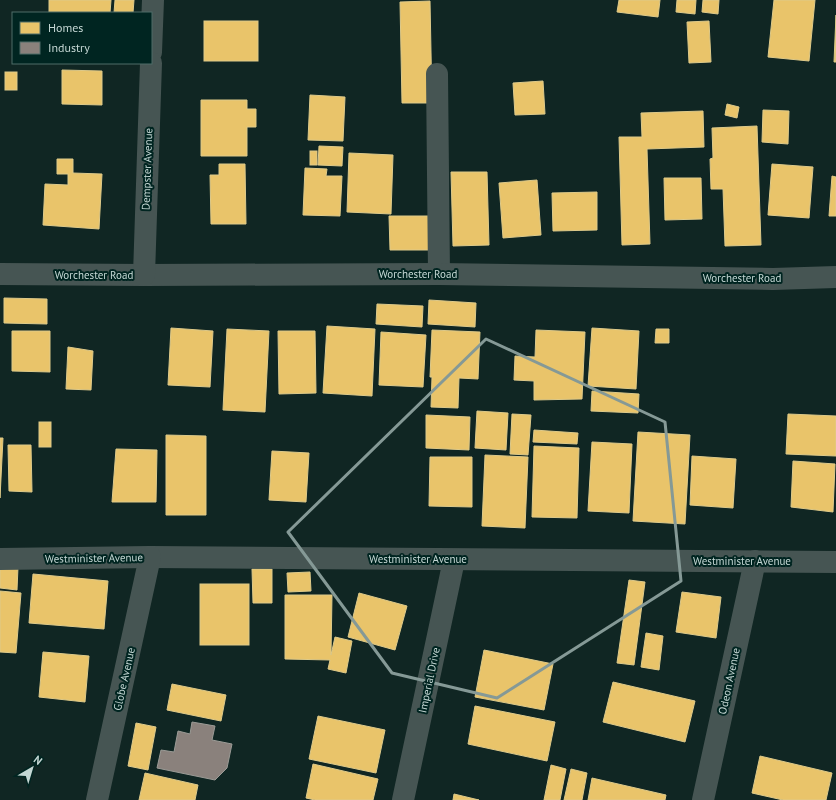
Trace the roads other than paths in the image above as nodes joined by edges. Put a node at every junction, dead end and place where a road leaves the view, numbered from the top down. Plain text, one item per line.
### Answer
1 (153, 0) edge
2 (152, 26) edge
3 (151, 64) edge
4 (437, 74) dead end
5 (0, 274) edge
6 (439, 274) junction
7 (144, 275) junction
8 (836, 277) edge
9 (150, 558) junction
10 (0, 559) edge
11 (454, 560) junction
12 (755, 561) junction
13 (836, 562) edge
14 (97, 800) edge
15 (403, 800) edge
16 (703, 800) edge

1 - 2 street
3 - 7 street, Dempster Avenue
4 - 6 street
5 - 7 street, Worchester Road
6 - 7 street, Worchester Road
6 - 8 street, Worchester Road
9 - 10 street, Westminister Avenue
9 - 11 street, Westminister Avenue
9 - 14 street, Globe Avenue
11 - 12 street, Westminister Avenue
11 - 15 street, Imperial Drive
12 - 13 street, Westminister Avenue
12 - 16 street, Odeon Avenue

